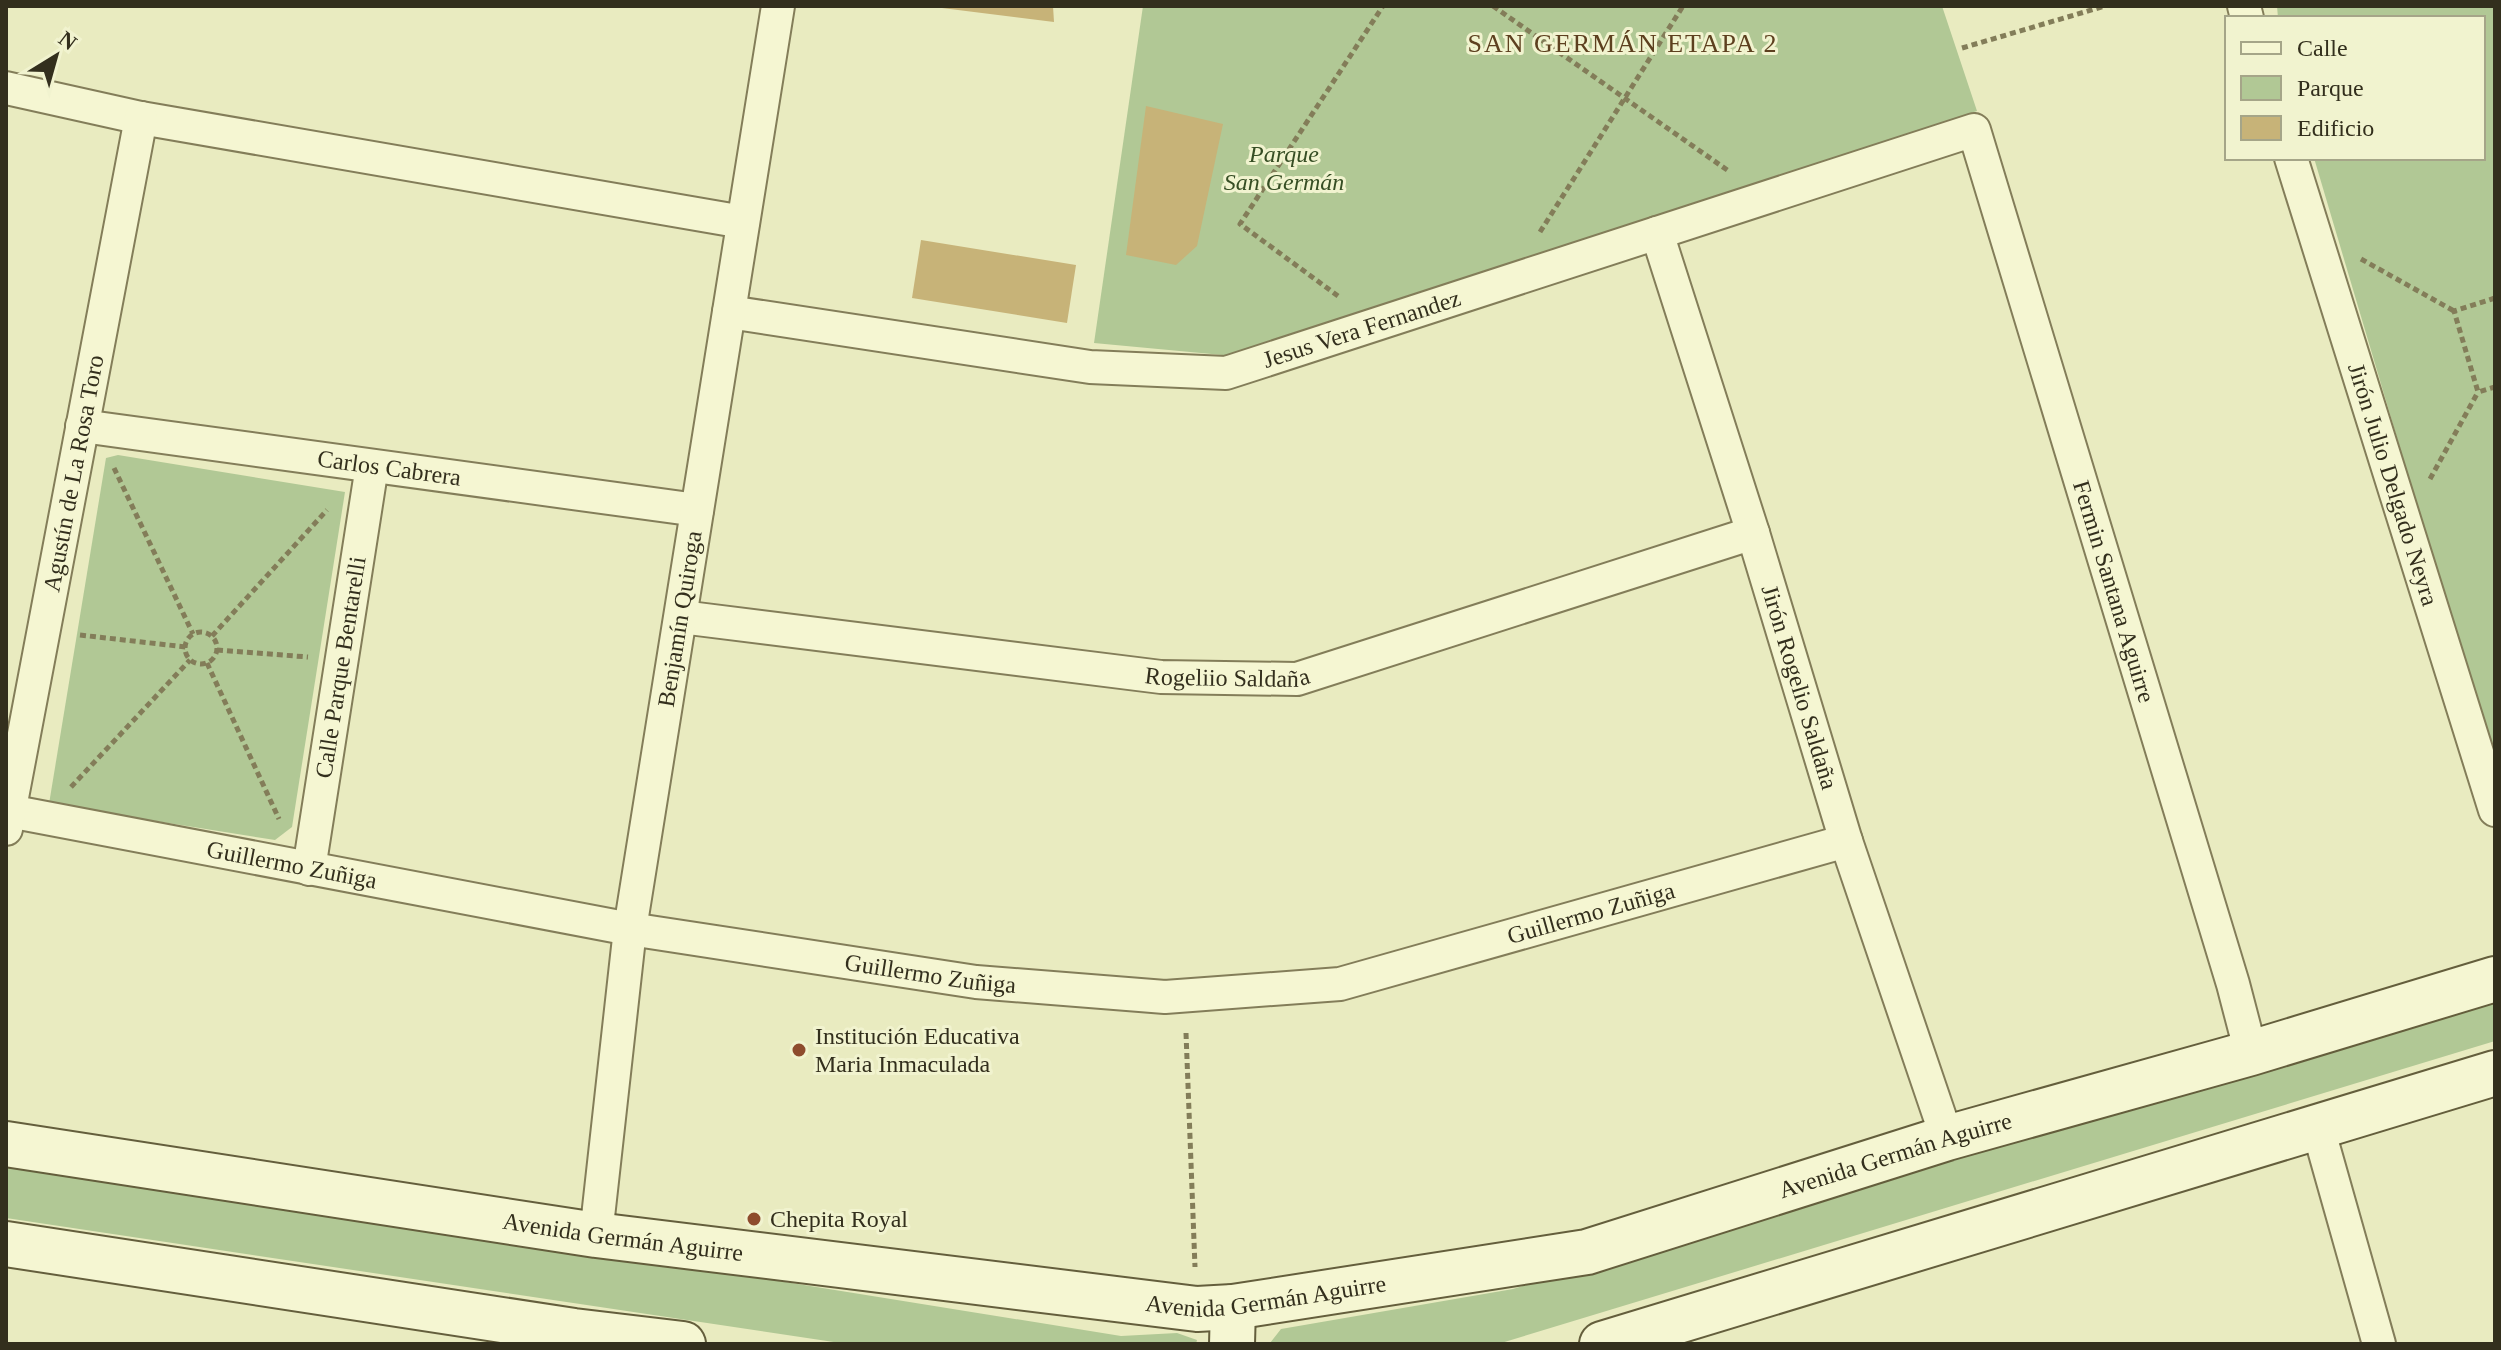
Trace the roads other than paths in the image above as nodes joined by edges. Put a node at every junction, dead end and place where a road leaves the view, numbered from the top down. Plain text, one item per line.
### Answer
1 (778, 6) edge
2 (6, 88) edge
3 (141, 118) junction
4 (1974, 130) joint
5 (2292, 160) edge
6 (743, 222) junction
7 (1657, 233) junction
8 (729, 312) junction
9 (82, 426) junction
10 (372, 466) junction
11 (697, 510) junction
12 (1753, 533) junction
13 (681, 617) junction
14 (2495, 810) edge
15 (8, 820) edge
16 (1846, 841) junction
17 (309, 869) junction
18 (630, 929) junction
19 (2495, 979) edge
20 (2251, 1053) junction
21 (2495, 1073) edge
22 (2318, 1128) junction
23 (1947, 1138) junction
24 (6, 1144) edge
25 (596, 1235) junction
26 (6, 1244) edge
27 (1220, 1320) edge
28 (572, 1338) edge
29 (683, 1344) edge
30 (1602, 1344) edge
31 (2379, 1344) edge

1 - 6 street, Benjamín Quiroga
2 - 3 street
3 - 6 street
3 - 9 street, Agustín de La Rosa Toro
4 - 7 street, Jesus Vera Fernandez
4 - 20 street, Fermin Santana Aguirre
5 - 14 street, Jirón Julio Delgado Neyra
6 - 8 street, Benjamín Quiroga
7 - 8 street, Jesus Vera Fernandez
7 - 12 street, Jirón Rogelio Saldaña
8 - 11 street, Benjamín Quiroga
9 - 10 street, Carlos Cabrera
9 - 15 street, Agustín de La Rosa Toro
10 - 11 street, Carlos Cabrera
10 - 17 street, Calle Parque Bentarelli
11 - 13 street, Benjamín Quiroga
12 - 13 street, Rogeliio Saldaña
12 - 16 street, Jirón Rogelio Saldaña
13 - 18 street, Benjamín Quiroga
15 - 17 street, Guillermo Zuñiga
16 - 18 street, Guillermo Zuñiga
16 - 23 street, Jirón Rogelio Saldaña
17 - 18 street, Guillermo Zuñiga
18 - 25 street, Benjamín Quiroga
19 - 20 main road, Avenida Germán Aguirre
20 - 23 main road, Avenida Germán Aguirre
21 - 22 main road
22 - 30 main road
22 - 31 street
23 - 27 main road, Avenida Germán Aguirre
24 - 25 main road, Avenida Germán Aguirre
25 - 27 main road, Avenida Germán Aguirre
26 - 28 main road
28 - 29 main road

